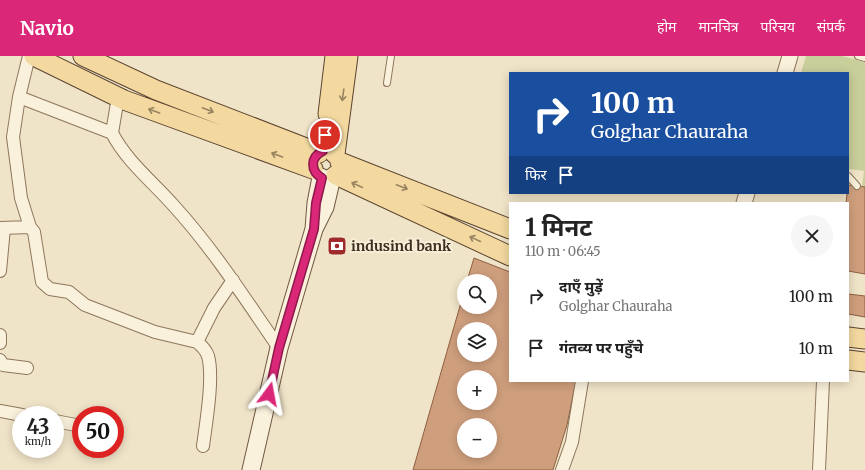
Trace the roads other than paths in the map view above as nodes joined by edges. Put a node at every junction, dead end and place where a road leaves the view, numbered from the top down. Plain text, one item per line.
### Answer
1 (29, 56) edge
2 (34, 56) edge
3 (83, 56) edge
4 (335, 56) edge
5 (348, 56) edge
6 (391, 56) edge
7 (790, 56) edge
8 (858, 56) edge
9 (865, 58) edge
10 (112, 62) edge
11 (785, 72) edge
12 (387, 83) dead end
13 (19, 97) junction
14 (118, 97) junction
15 (112, 132) junction
16 (327, 165) junction
17 (849, 177) edge
18 (857, 186) dead end
19 (30, 227) junction
20 (2, 228) edge
21 (509, 229) edge
22 (509, 256) edge
23 (0, 271) edge
24 (232, 280) junction
25 (0, 335) edge
26 (849, 337) edge
27 (865, 339) edge
28 (197, 342) junction
29 (0, 343) edge
30 (279, 348) junction
31 (0, 360) edge
32 (849, 360) edge
33 (865, 362) edge
34 (27, 368) dead end
35 (582, 382) edge
36 (823, 382) edge
37 (0, 411) edge
38 (12, 413) edge
39 (203, 446) dead end
40 (251, 470) edge
41 (562, 470) edge
42 (819, 470) edge

1 - 13 street
2 - 14 main road
3 - 10 main road
4 - 16 main road
5 -> 16 main road
6 - 12 lane
7 - 11 street
8 - 9 lane
10 -> 16 main road
13 - 15 street
13 - 19 street
14 - 15 street
16 -> 14 main road
15 - 24 street
16 -> 21 main road
22 -> 16 main road
16 - 30 main road
17 - 18 lane
19 - 20 street
19 - 28 street
20 - 23 street
24 - 28 street
24 - 30 street
25 - 29 street
26 - 27 main road
28 - 39 street
30 - 40 main road
31 - 34 street
32 - 33 main road
35 - 41 street
36 - 42 street
37 - 38 street

